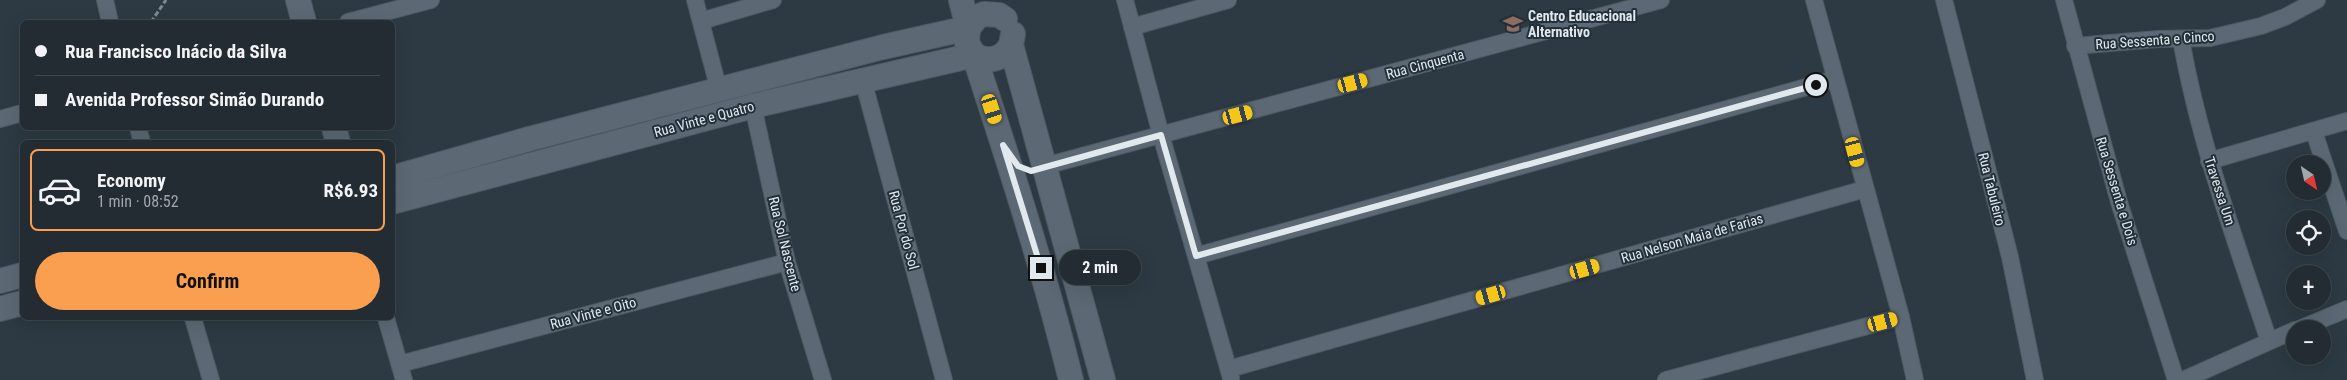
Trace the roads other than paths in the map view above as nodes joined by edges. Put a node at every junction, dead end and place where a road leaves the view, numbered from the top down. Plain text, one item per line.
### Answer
1 (105, 0) edge
2 (298, 0) edge
3 (431, 0) edge
4 (695, 0) edge
5 (773, 0) edge
6 (962, 0) edge
7 (1126, 0) edge
8 (1228, 0) edge
9 (1661, 0) edge
10 (1814, 0) edge
11 (1944, 0) edge
12 (2064, 0) edge
13 (2317, 0) edge
14 (1002, 9) edge
15 (110, 20) edge
16 (303, 20) edge
17 (356, 20) edge
18 (701, 21) junction
19 (1132, 26) junction
20 (968, 28) junction
21 (2181, 39) junction
22 (1011, 45) junction
23 (2076, 46) junction
24 (884, 47) junction
25 (974, 55) junction
26 (891, 74) junction
27 (1835, 79) junction
28 (863, 80) junction
29 (719, 90) junction
30 (753, 106) junction
31 (20, 114) edge
32 (0, 119) edge
33 (2347, 121) edge
34 (2314, 132) junction
35 (1161, 135) junction
36 (1003, 145) junction
37 (2209, 160) junction
38 (1045, 166) junction
39 (395, 177) edge
40 (1865, 189) junction
41 (395, 201) edge
42 (2347, 231) edge
43 (1196, 256) junction
44 (787, 262) junction
45 (20, 276) edge
46 (0, 281) edge
47 (20, 304) edge
48 (0, 309) edge
49 (2347, 309) edge
50 (1901, 317) junction
51 (194, 320) edge
52 (387, 320) edge
53 (2321, 320) edge
54 (2286, 334) edge
55 (2269, 341) junction
56 (402, 372) edge
57 (1231, 375) edge
58 (211, 380) edge
59 (823, 380) edge
60 (944, 380) edge
61 (1071, 380) edge
62 (1103, 380) edge
63 (1666, 380) edge
64 (1915, 380) edge
65 (2035, 380) edge
66 (2176, 380) edge
67 (2183, 380) edge

1 - 15 street
2 - 16 street
3 - 17 street
4 - 18 street
5 - 18 street
6 - 20 street
7 - 19 street
8 - 19 street
9 - 35 street, Rua Cinquenta
10 - 27 street
11 - 65 street, Rua Tabuleiro
12 - 23 street, Rua Sessenta e Dois
13 - 21 street, Rua Sessenta e Cinco
14 - 20 street, Rua Vinte e Quatro
14 - 22 street
18 - 29 street
19 - 35 street
20 - 24 street, Rua Vinte e Quatro
20 - 25 street
21 - 23 street, Rua Sessenta e Cinco
21 - 37 street, Travessa Um
22 - 25 street, Rua Vinte e Quatro
22 - 38 street
23 - 66 street, Rua Sessenta e Dois
24 - 26 street
24 - 29 street, Rua Vinte e Quatro
25 - 26 street, Rua Vinte e Quatro
25 - 36 street
26 - 28 street, Rua Vinte e Quatro
27 - 40 street
27 - 43 street
28 - 30 street, Rua Vinte e Quatro
28 - 60 street, Rua Por do Sol
29 - 39 street, Rua Vinte e Quatro
30 - 41 street, Rua Vinte e Quatro
30 - 44 street, Rua Sol Nascente
31 - 32 street
33 - 34 street
34 - 37 street
34 - 42 street
35 - 38 street, Rua Cinquenta
35 - 43 street
36 - 38 street
36 - 61 street
37 - 55 street, Travessa Um
38 - 62 street
40 - 50 street
40 - 57 street, Rua Nelson Maia de Farias
43 - 57 street
44 - 56 street, Rua Vinte e Oito
44 - 59 street, Rua Sol Nascente
45 - 46 street
47 - 48 street
49 - 53 street
50 - 63 street
50 - 64 street
51 - 58 street
52 - 56 street
54 - 55 street
55 - 67 street

